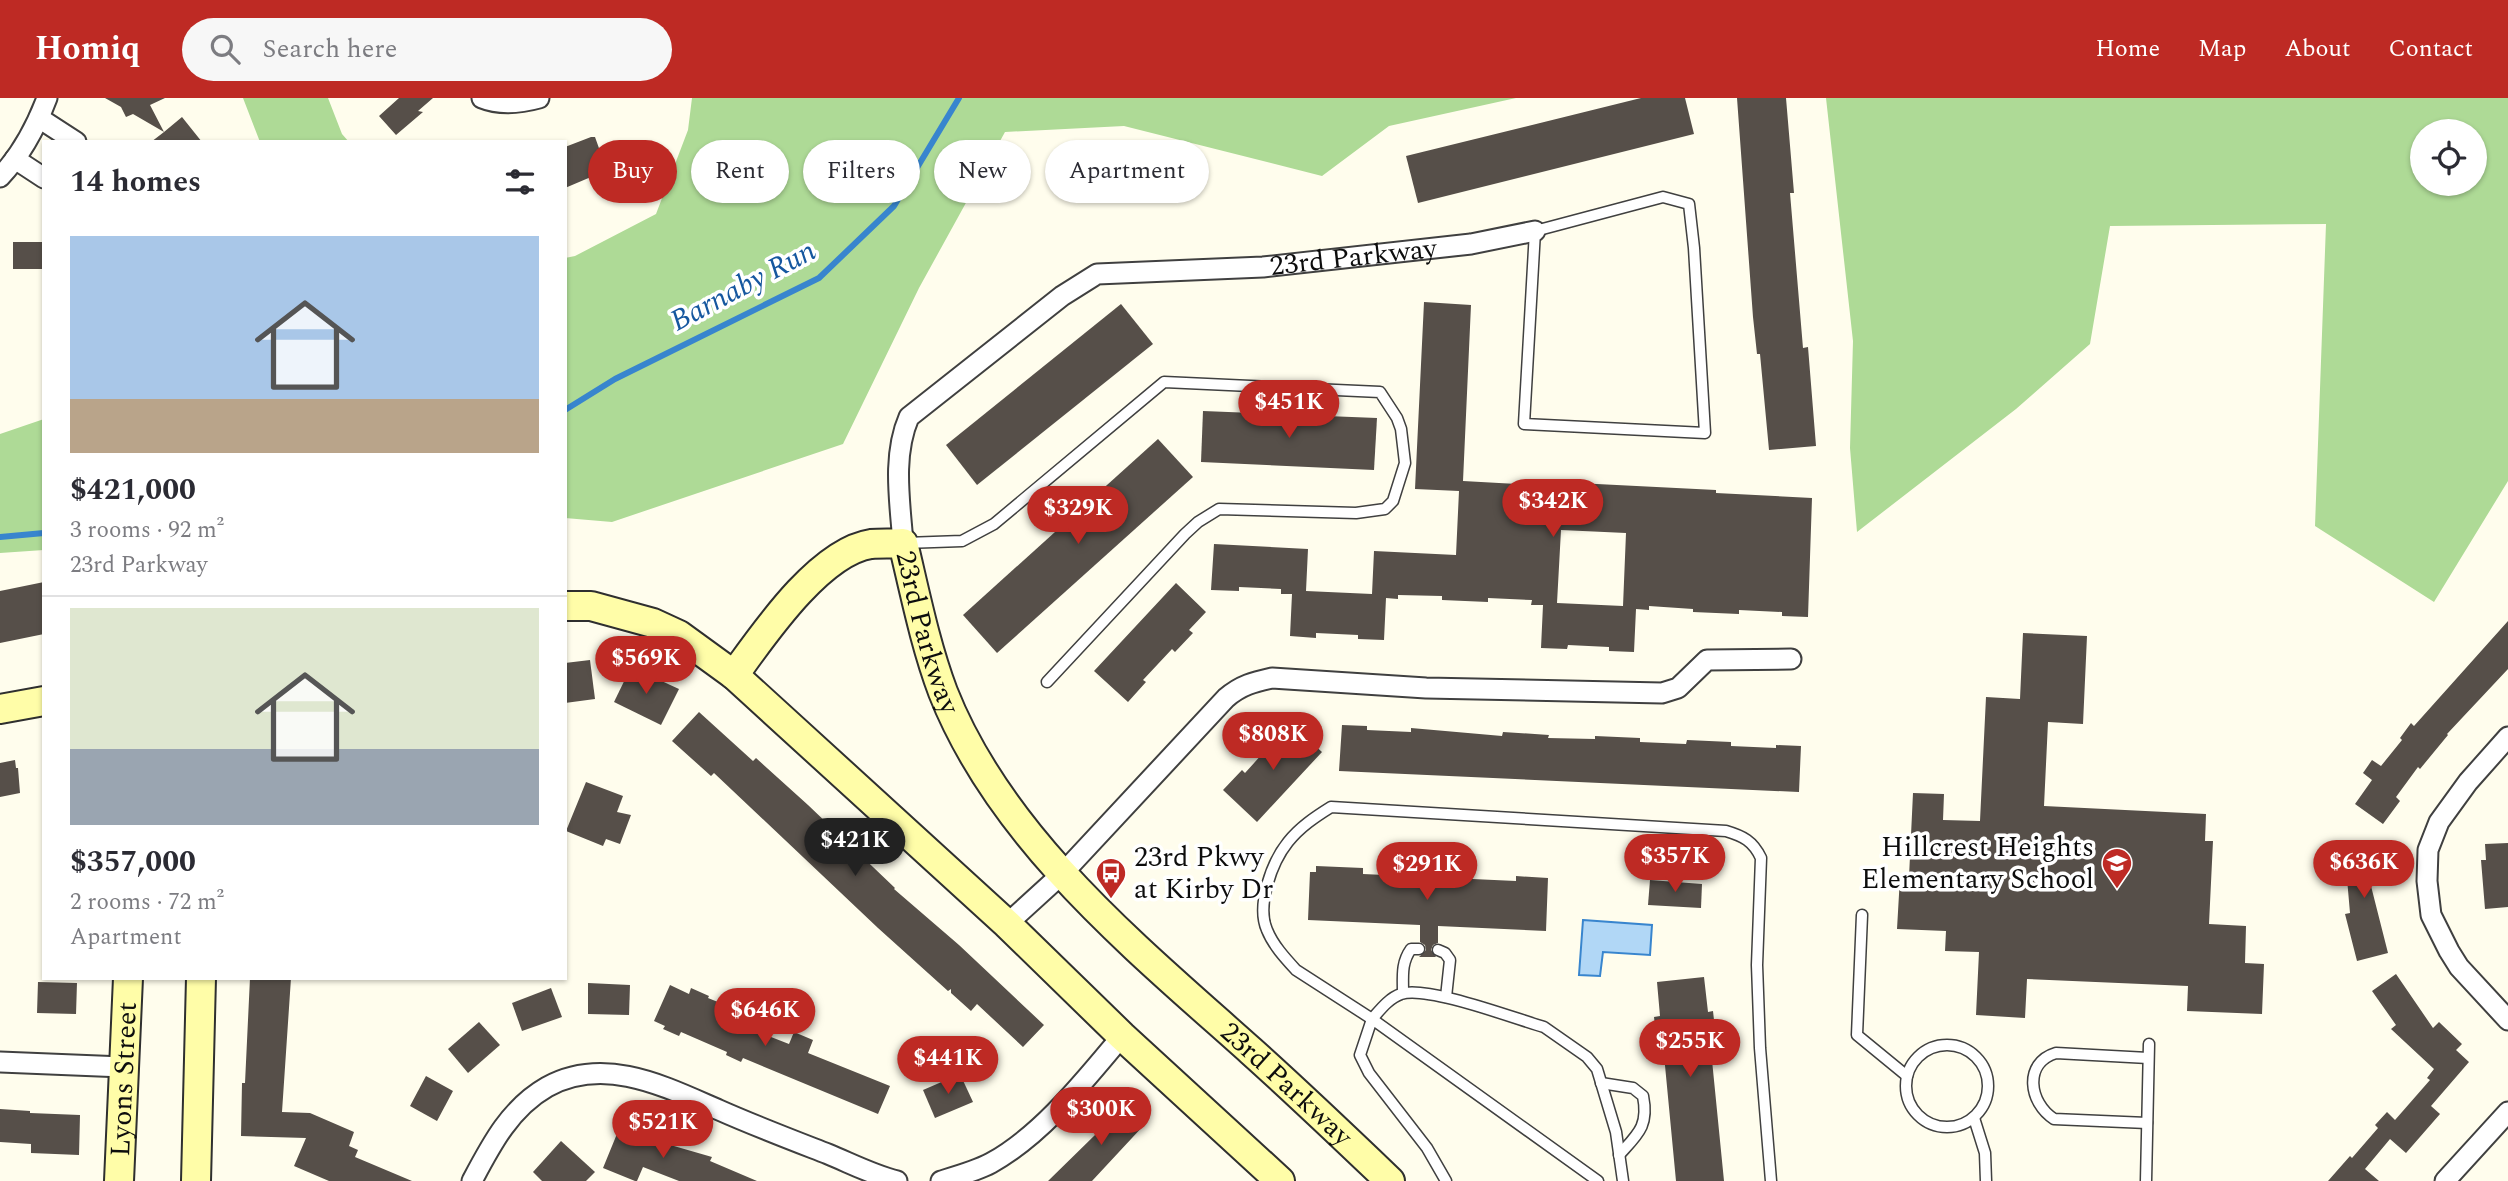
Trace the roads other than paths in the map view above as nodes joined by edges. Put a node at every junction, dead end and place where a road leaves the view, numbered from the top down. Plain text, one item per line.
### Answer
1 (47, 98) edge
2 (482, 98) edge
3 (539, 98) edge
4 (39, 118) junction
5 (73, 140) edge
6 (15, 159) junction
7 (0, 177) edge
8 (42, 177) edge
9 (1535, 231) junction
10 (903, 543) junction
11 (567, 606) edge
12 (1791, 659) dead end
13 (734, 676) junction
14 (1047, 682) dead end
15 (42, 701) edge
16 (0, 709) edge
17 (2508, 737) edge
18 (1063, 873) junction
19 (1863, 915) dead end
20 (1007, 924) junction
21 (1419, 949) dead end
22 (1438, 950) dead end
23 (128, 980) edge
24 (201, 980) edge
25 (1403, 993) junction
26 (1446, 997) junction
27 (1372, 1018) junction
28 (2508, 1020) edge
29 (1122, 1036) junction
30 (2149, 1044) dead end
31 (2148, 1058) junction
32 (0, 1062) edge
33 (123, 1067) junction
34 (1907, 1076) junction
35 (1601, 1083) junction
36 (2508, 1112) edge
37 (1974, 1118) junction
38 (2147, 1123) junction
39 (1619, 1155) junction
40 (119, 1181) edge
41 (196, 1181) edge
42 (472, 1181) edge
43 (897, 1181) edge
44 (941, 1181) edge
45 (1280, 1181) edge
46 (1390, 1181) edge
47 (1446, 1181) edge
48 (1598, 1181) edge
49 (1623, 1181) edge
50 (1771, 1181) edge
51 (1986, 1181) edge
52 (2146, 1181) edge
53 (2445, 1181) edge

1 - 4 street
2 - 3 street
4 - 5 street
4 - 6 street
6 - 7 street
6 - 8 street
9 - 9 lane
9 - 10 street, 23rd Parkway
10 - 13 street
10 - 14 lane
10 - 18 street, 23rd Parkway
11 - 13 street
12 - 18 street
13 - 20 street
15 - 16 street
17 - 28 street
18 - 20 street
18 - 46 street, 23rd Parkway
19 - 34 lane
20 - 29 street
21 - 25 lane
22 - 26 lane
23 - 33 street, Lyons Street
24 - 41 street
25 - 26 lane
25 - 27 lane
26 - 35 lane
27 - 47 lane
27 - 48 lane
27 - 50 lane
29 - 44 street
29 - 45 street
30 - 31 lane
31 - 38 lane
31 - 38 lane
32 - 33 street
33 - 40 street, Lyons Street
34 - 37 lane
34 - 37 lane
35 - 39 lane
35 - 39 lane
36 - 53 street
37 - 51 lane
38 - 52 lane
39 - 49 lane
42 - 43 street

